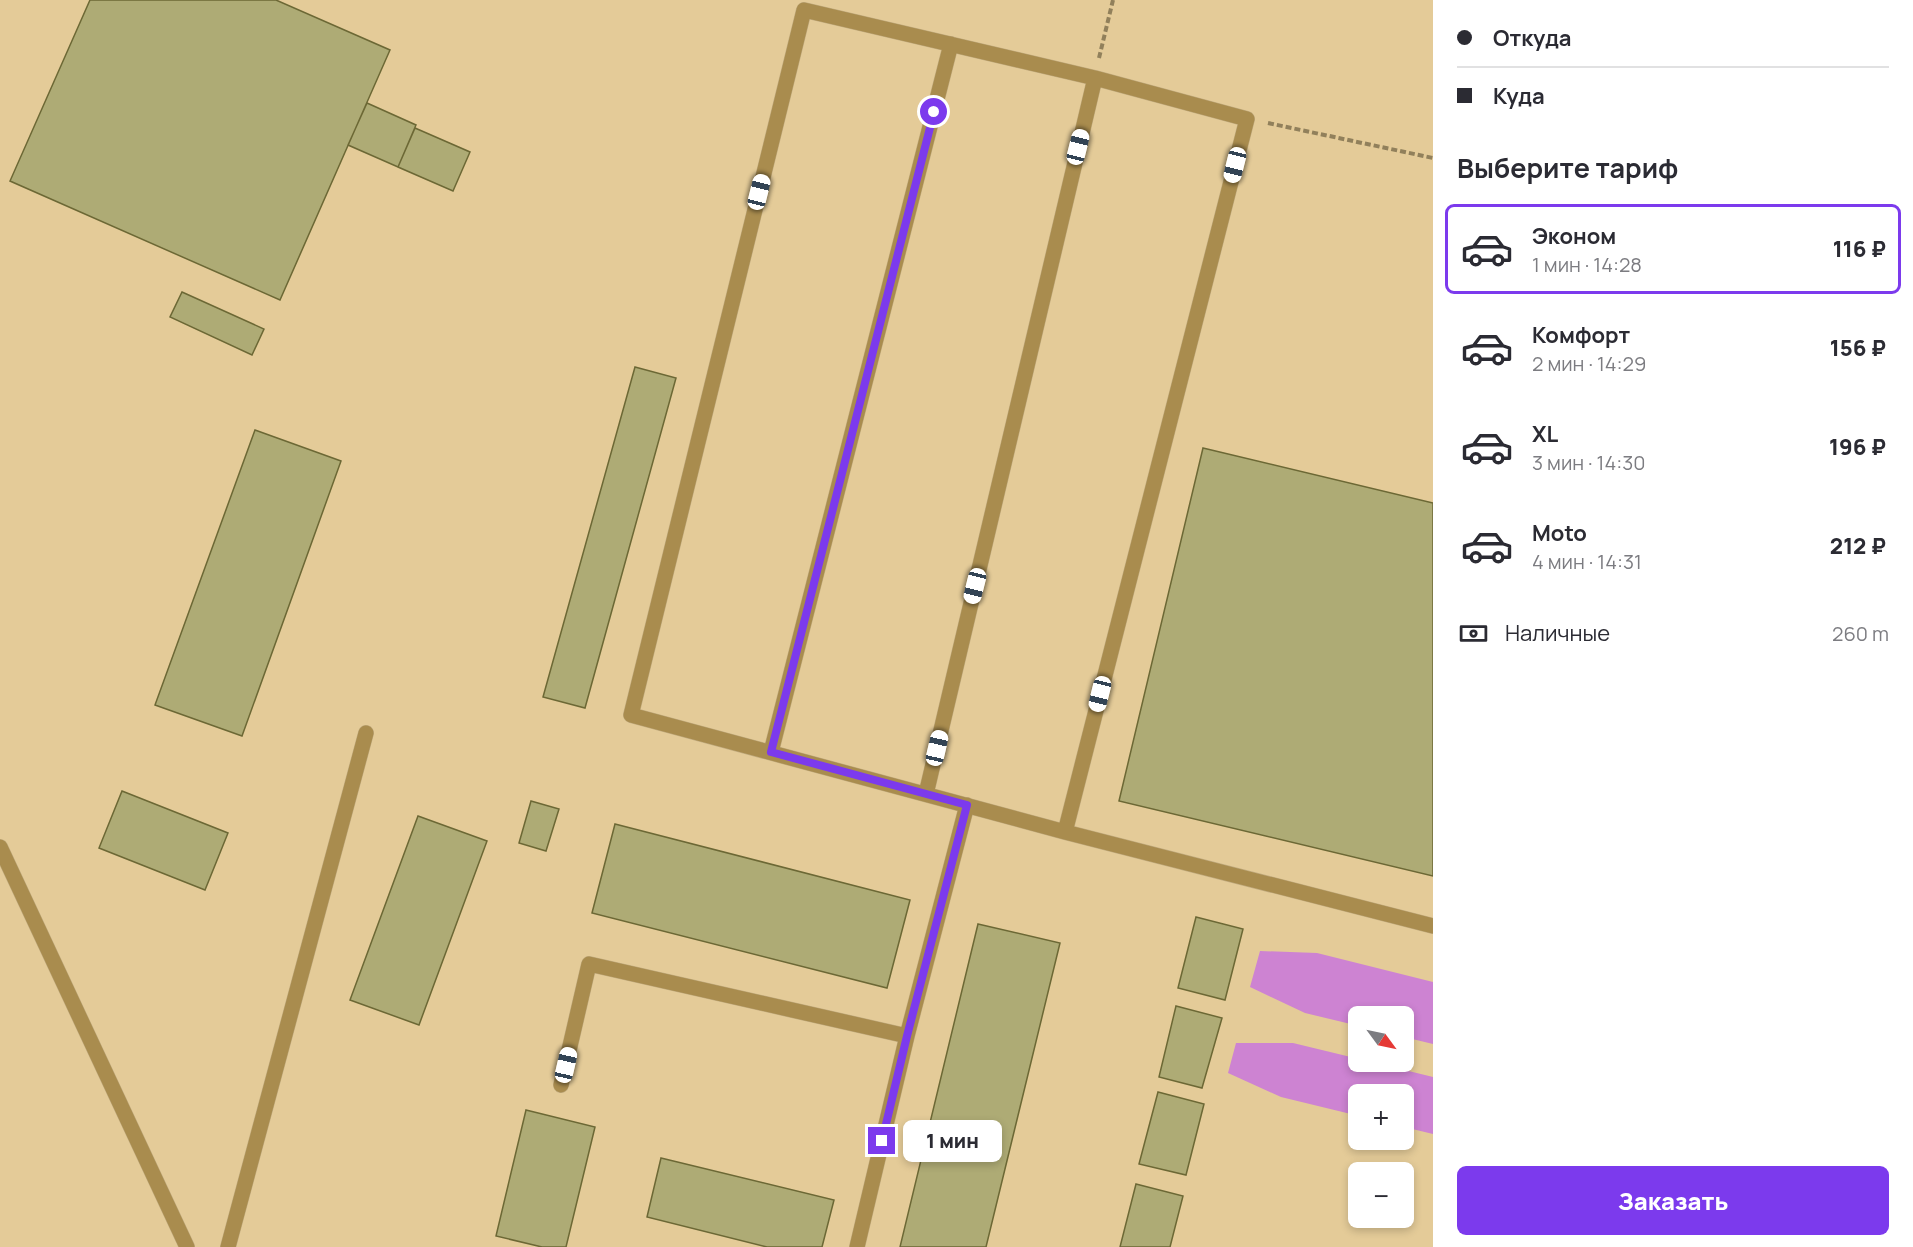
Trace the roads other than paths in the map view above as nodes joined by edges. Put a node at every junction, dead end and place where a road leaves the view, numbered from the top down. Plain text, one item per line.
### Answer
1 (951, 44) junction
2 (1095, 78) junction
3 (366, 733) dead end
4 (771, 752) junction
5 (926, 794) junction
6 (967, 805) junction
7 (1065, 832) junction
8 (0, 847) edge
9 (1433, 926) edge
10 (907, 1036) junction
11 (561, 1085) dead end
12 (187, 1247) edge
13 (228, 1247) edge
14 (857, 1247) edge

1 - 2 street
1 - 4 street
1 - 4 street
2 - 5 street
2 - 7 street
3 - 13 street
4 - 5 street
5 - 6 street
6 - 7 street
6 - 10 street
7 - 9 street
8 - 12 street
10 - 11 street
10 - 14 street

